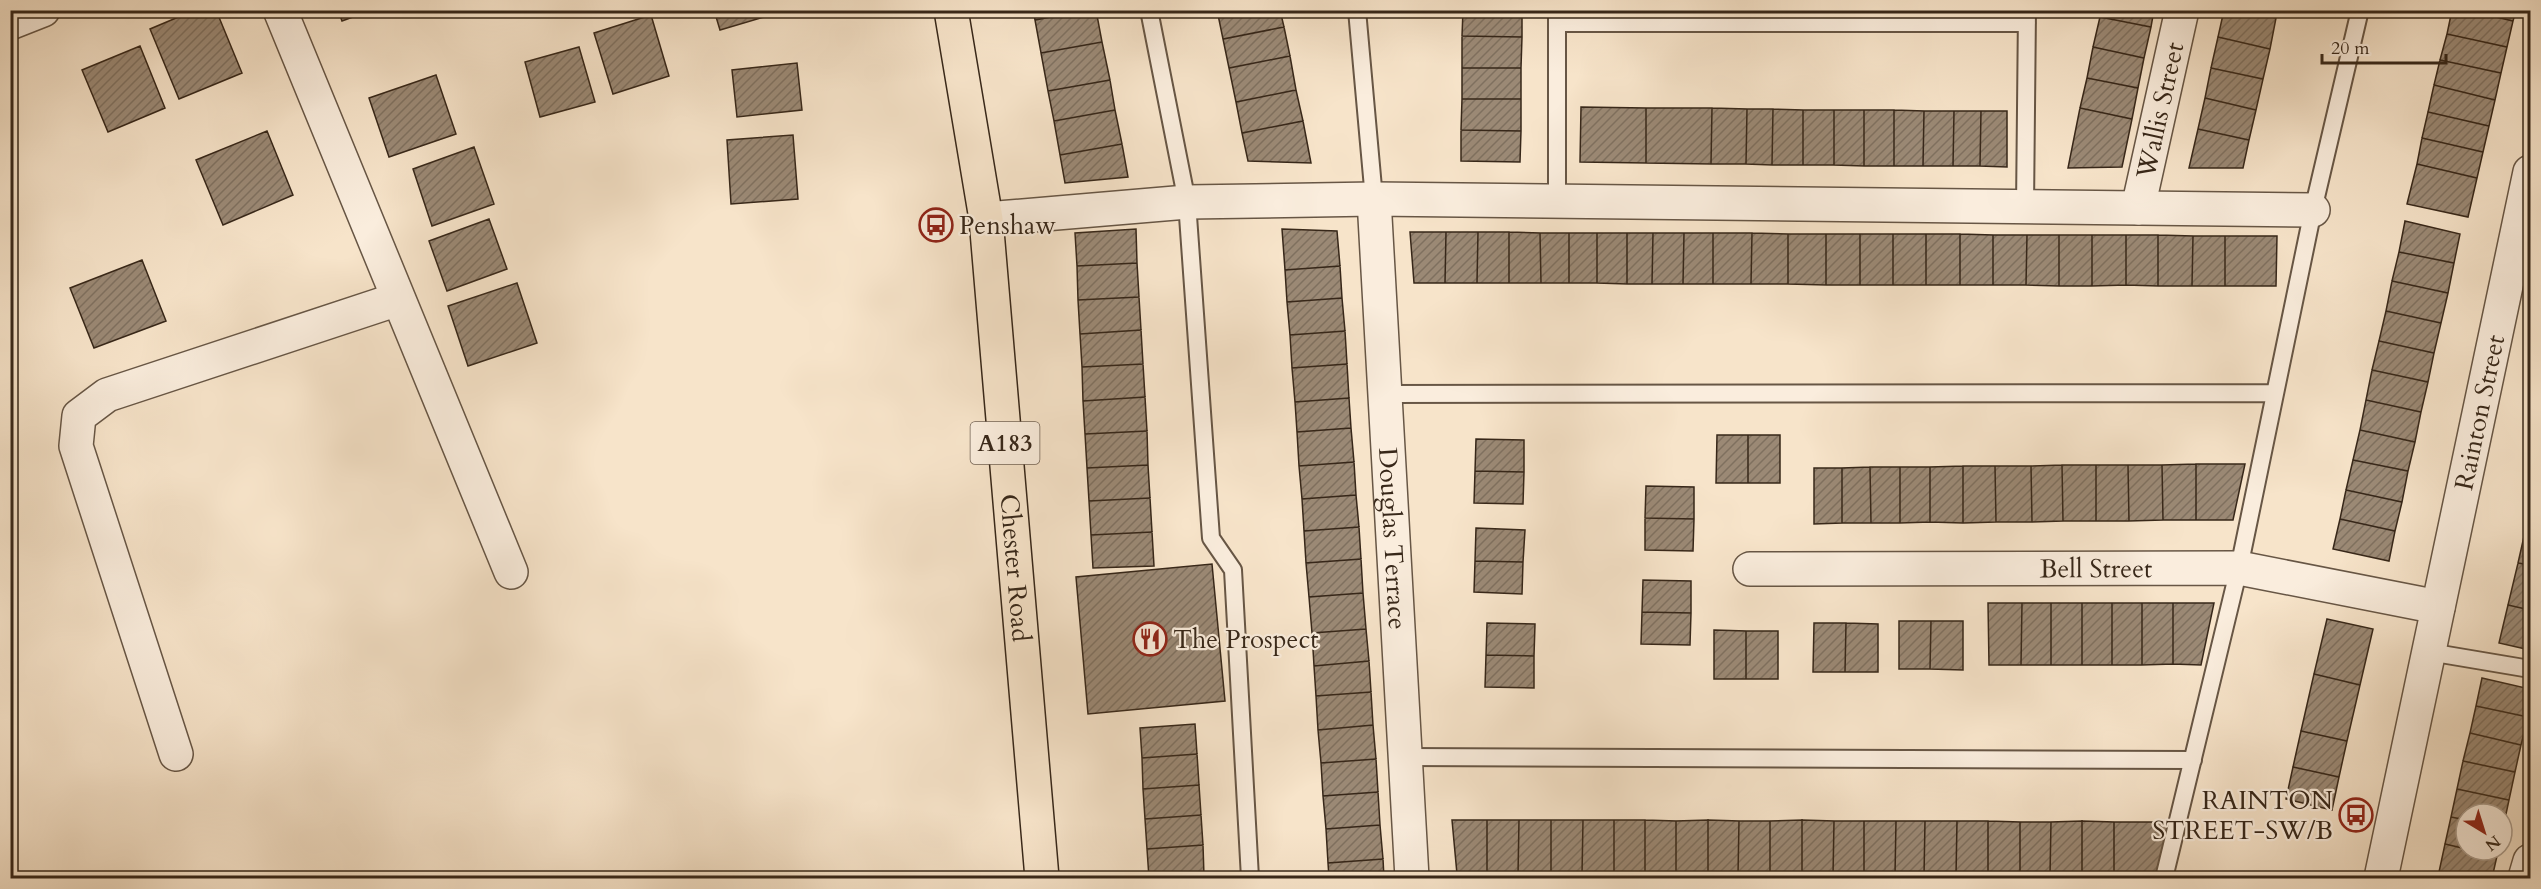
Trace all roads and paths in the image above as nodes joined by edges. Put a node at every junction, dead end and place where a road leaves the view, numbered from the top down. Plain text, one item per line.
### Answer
1 (43, 10) edge
2 (280, 10) edge
3 (951, 10) edge
4 (1149, 10) edge
5 (1357, 10) edge
6 (2182, 10) edge
7 (2360, 10) edge
8 (2027, 16) edge
9 (1557, 17) edge
10 (10, 23) edge
11 (2530, 172) edge
12 (1374, 199) junction
13 (1557, 201) junction
14 (1187, 202) junction
15 (2025, 207) junction
16 (2138, 208) junction
17 (2313, 210) junction
18 (986, 219) junction
19 (399, 299) junction
20 (2275, 393) junction
21 (1386, 394) junction
22 (2239, 568) junction
23 (1750, 569) dead end
24 (511, 572) dead end
25 (2438, 607) junction
26 (2429, 652) junction
27 (2530, 669) edge
28 (176, 754) dead end
29 (1405, 757) junction
30 (2193, 760) junction
31 (2530, 861) edge
32 (1042, 879) edge
33 (1250, 879) edge
34 (1412, 879) edge
35 (2164, 879) edge
36 (2381, 879) edge
37 (2525, 879) edge

1 - 10 street
2 - 19 street
3 - 18 main road, Chester Road / A183
4 - 14 lane
5 - 12 lane
6 - 16 street, Wallis Street
7 - 17 lane
8 - 9 lane
8 - 15 lane
9 - 13 lane
11 - 25 street, Rainton Street
12 - 13 street
12 - 14 street
12 - 21 street, Douglas Terrace
13 - 15 street
14 - 18 street
14 - 33 lane
15 - 16 street
16 - 17 street
17 - 20 lane
18 - 32 main road, Chester Road / A183
19 - 24 street
19 - 28 street
20 - 21 lane
20 - 22 lane
21 - 29 street, Douglas Terrace
22 - 23 street, Bell Street
22 - 25 street, Bell Street
22 - 30 lane
25 - 26 street, Rainton Street
26 - 27 lane
26 - 36 street, Rainton Street
29 - 30 lane
29 - 34 street, Douglas Terrace
30 - 35 lane
31 - 37 street

